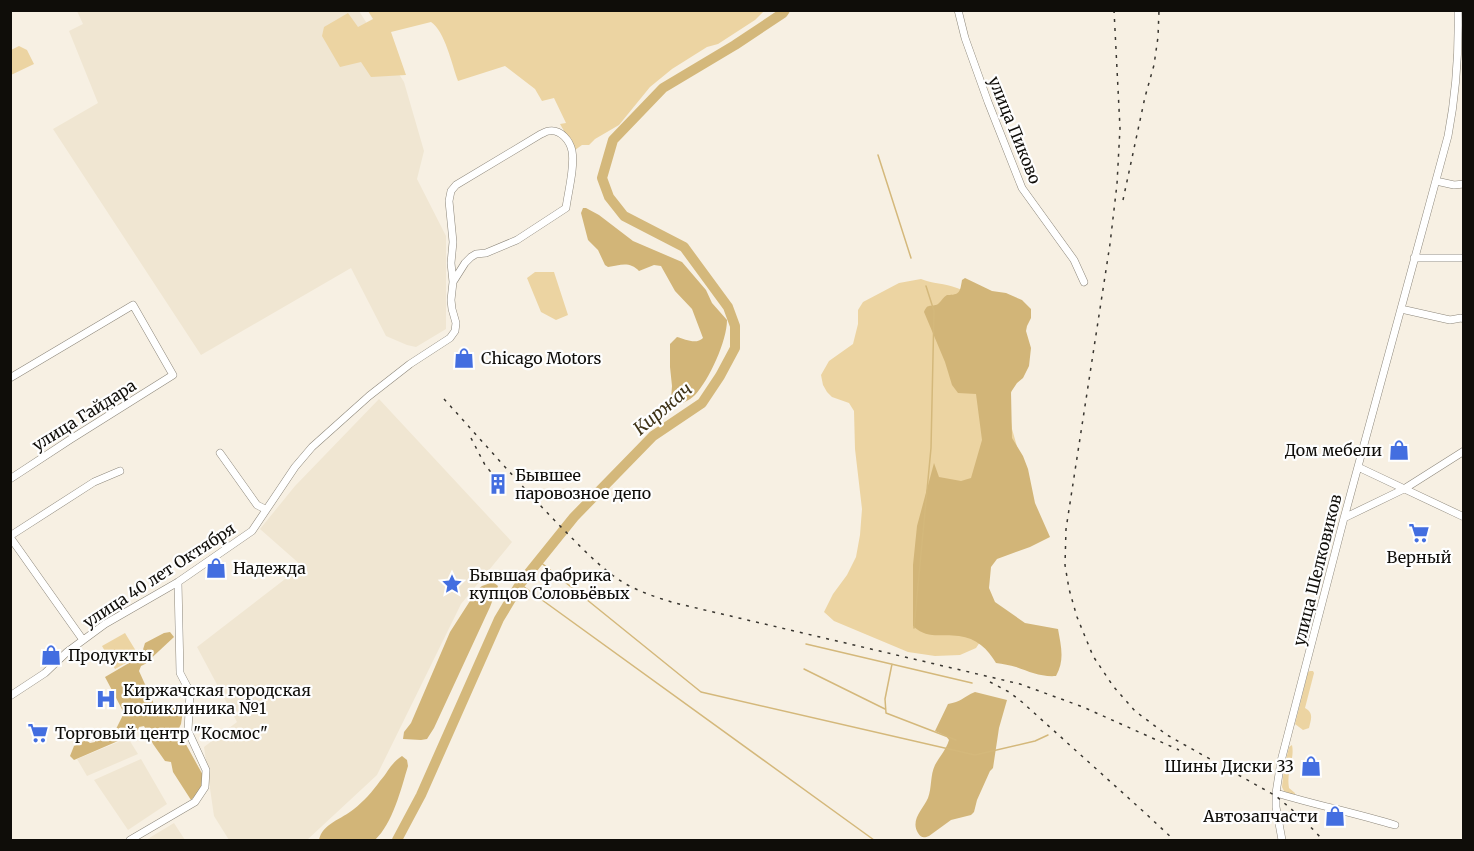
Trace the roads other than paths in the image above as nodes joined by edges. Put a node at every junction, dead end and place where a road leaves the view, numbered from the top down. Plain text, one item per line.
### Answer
1 (958, 10) edge
2 (1458, 10) edge
3 (1464, 106) edge
4 (1454, 107) junction
5 (1436, 181) junction
6 (1464, 184) edge
7 (1414, 258) junction
8 (1464, 258) edge
9 (453, 282) junction
10 (1084, 282) dead end
11 (1401, 309) junction
12 (1464, 319) edge
13 (10, 378) edge
14 (1464, 451) edge
15 (220, 453) dead end
16 (1358, 467) junction
17 (120, 471) dead end
18 (10, 479) edge
19 (1404, 489) junction
20 (266, 509) junction
21 (1464, 517) edge
22 (1344, 518) junction
23 (10, 536) edge
24 (178, 582) junction
25 (83, 640) junction
26 (10, 696) edge
27 (1276, 793) junction
28 (1395, 825) dead end
29 (130, 840) edge
30 (1282, 840) edge

1 - 10 street, улица Пиково
2 - 4 street, улица Шелковиков
3 - 4 street
4 - 5 street, улица Шелковиков
5 - 6 street
5 - 7 street, улица Шелковиков
7 - 8 street
7 - 11 street, улица Шелковиков
9 - 9 street
9 - 20 street, улица 40 лет Октября
11 - 12 street
11 - 16 street, улица Шелковиков
13 - 18 street, улица Гайдара
14 - 19 street
15 - 20 street
16 - 19 street
16 - 22 street, улица Шелковиков
17 - 23 street
19 - 21 street
19 - 22 street
20 - 24 street, улица 40 лет Октября
22 - 27 street, улица Шелковиков
23 - 25 street
24 - 25 street, улица 40 лет Октября
24 - 29 street
25 - 26 street, улица 40 лет Октября
27 - 28 street
27 - 30 street, улица Шелковиков

